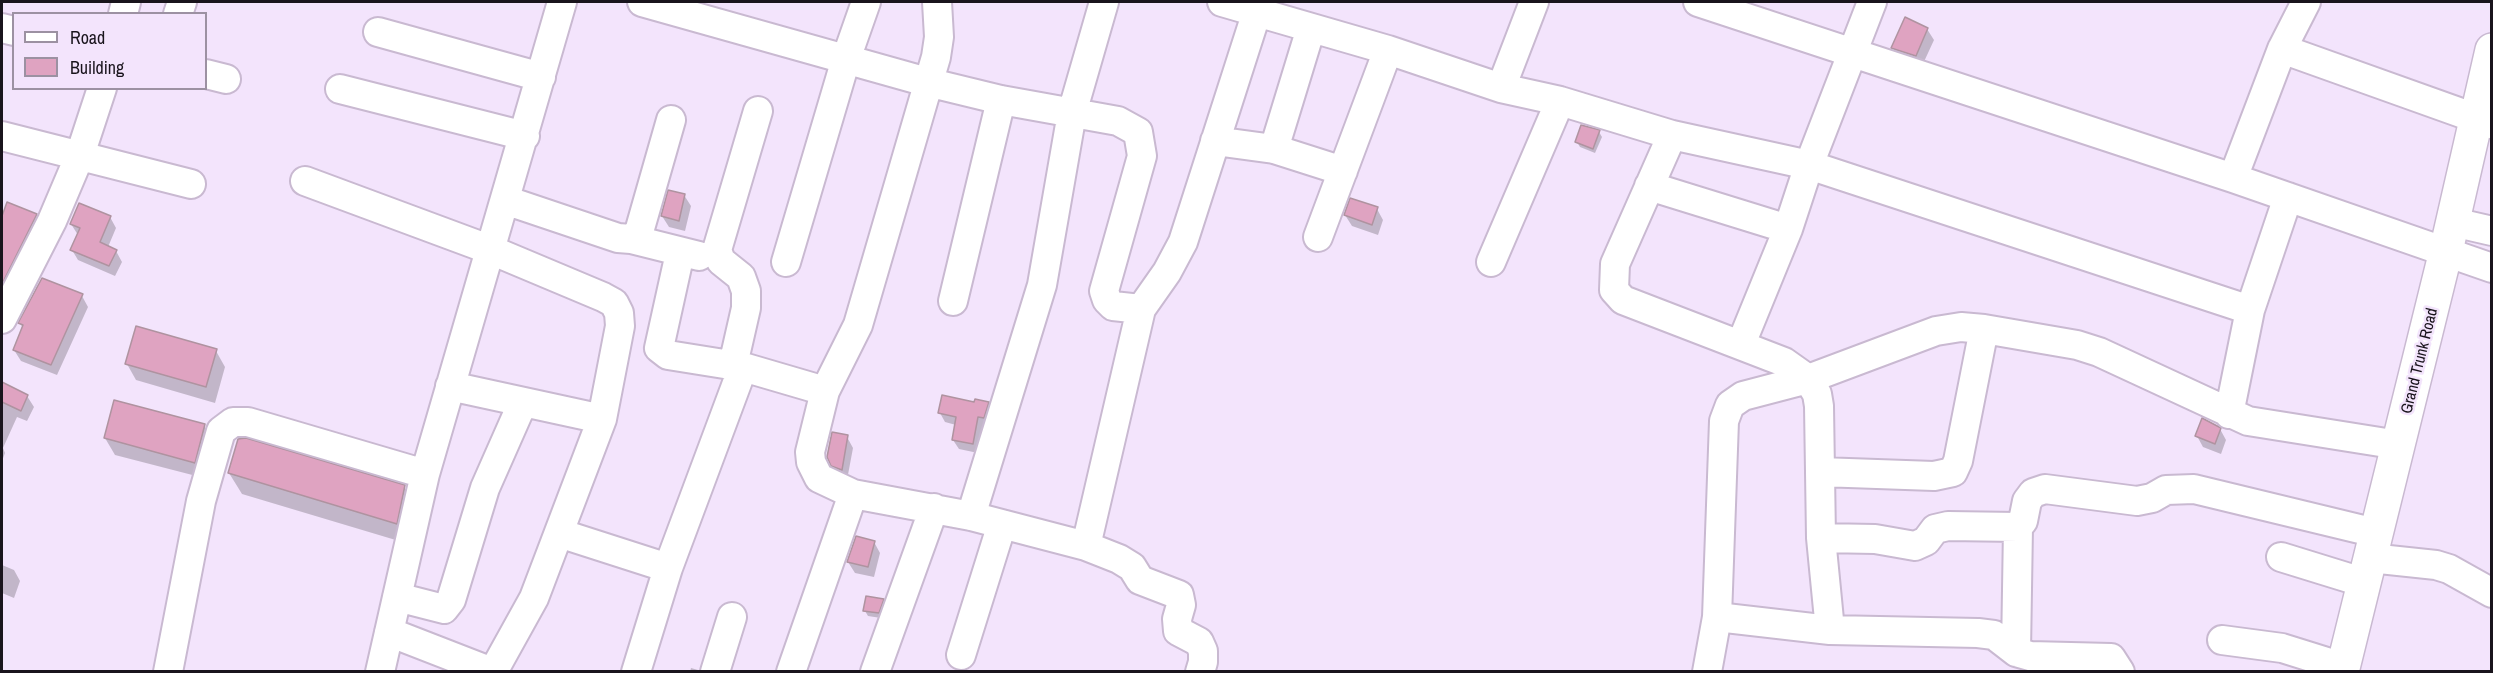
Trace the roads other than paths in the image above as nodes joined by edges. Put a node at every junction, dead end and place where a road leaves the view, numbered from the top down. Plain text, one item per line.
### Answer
1 (562, 2) edge
2 (642, 2) edge
3 (866, 2) edge
4 (937, 2) edge
5 (1104, 2) edge
6 (1222, 2) edge
7 (1534, 2) edge
8 (1698, 2) edge
9 (1872, 2) edge
10 (2306, 2) edge
11 (676, 6) edge
12 (1258, 7) edge
13 (1311, 28) junction
14 (378, 32) dead end
15 (2282, 48) junction
16 (1388, 50) junction
17 (2492, 50) edge
18 (1852, 54) junction
19 (846, 59) junction
20 (541, 77) junction
21 (927, 82) junction
22 (1501, 88) junction
23 (339, 89) dead end
24 (101, 90) edge
25 (1001, 100) junction
26 (1560, 101) junction
27 (758, 111) dead end
28 (1072, 113) junction
29 (671, 120) dead end
30 (2484, 122) edge
31 (1672, 135) junction
32 (2, 136) edge
33 (525, 136) junction
34 (1215, 141) junction
35 (1274, 149) junction
36 (80, 155) junction
37 (1809, 165) junction
38 (1343, 171) junction
39 (2234, 178) junction
40 (305, 181) dead end
41 (191, 184) dead end
42 (1649, 186) junction
43 (2288, 197) junction
44 (506, 200) junction
45 (1788, 229) junction
46 (2492, 231) edge
47 (1318, 237) dead end
48 (2450, 237) junction
49 (631, 239) junction
50 (490, 250) junction
51 (680, 252) junction
52 (720, 261) junction
53 (786, 262) dead end
54 (1491, 262) dead end
55 (2492, 268) edge
56 (953, 301) dead end
57 (1141, 309) junction
58 (2250, 310) junction
59 (2, 319) edge
60 (1984, 329) junction
61 (1741, 344) junction
62 (738, 366) junction
63 (1808, 379) junction
64 (450, 386) junction
65 (825, 391) junction
66 (523, 402) junction
67 (2229, 414) junction
68 (602, 419) junction
69 (2399, 445) junction
70 (1820, 472) junction
71 (425, 474) junction
72 (853, 494) junction
73 (934, 508) junction
74 (971, 516) junction
75 (1002, 524) junction
76 (2018, 527) junction
77 (559, 533) junction
78 (1821, 538) junction
79 (1086, 546) junction
80 (2281, 557) dead end
81 (2369, 558) junction
82 (668, 568) junction
83 (2492, 593) edge
84 (397, 597) junction
85 (732, 617) dead end
86 (1717, 617) junction
87 (1830, 630) junction
88 (389, 632) junction
89 (2222, 640) dead end
90 (2016, 652) junction
91 (961, 655) dead end
92 (2278, 660) edge
93 (2343, 669) edge
94 (168, 672) edge
95 (380, 672) edge
96 (492, 672) edge
97 (636, 672) edge
98 (715, 672) edge
99 (791, 672) edge
100 (875, 672) edge
101 (1200, 672) edge
102 (1707, 672) edge
103 (2120, 672) edge

1 - 20 street
2 - 11 street
3 - 19 street
4 - 21 street
5 - 28 street
6 - 12 street
7 - 22 street
8 - 18 street
9 - 18 street
10 - 15 street
11 - 19 street
12 - 13 street
12 - 34 street
13 - 16 street
13 - 35 street
14 - 20 street
15 - 30 street
15 - 39 street
16 - 22 street
16 - 38 street
17 - 30 main road, Grand Trunk Road
18 - 37 street
18 - 39 street
19 - 21 street
19 - 53 street
20 - 33 street
21 - 25 street
21 - 65 street
22 - 26 street
23 - 33 street
24 - 36 street
25 - 28 street
25 - 56 street
26 - 31 street
26 - 54 street
27 - 52 street
28 - 57 street
28 - 74 street
29 - 49 street
30 - 48 main road, Grand Trunk Road
31 - 37 street
31 - 42 street
32 - 36 street
33 - 44 street
34 - 35 street
34 - 57 street
35 - 38 street
36 - 41 street
36 - 59 street
37 - 45 street
37 - 58 street
38 - 47 street
39 - 43 street
40 - 50 street
42 - 45 street
42 - 61 street
43 - 48 street
43 - 58 street
44 - 49 street
44 - 50 street
45 - 61 street
46 - 48 street
48 - 55 street
48 - 69 main road, Grand Trunk Road
49 - 51 street
50 - 64 street
50 - 68 street
51 - 52 street
51 - 62 street
52 - 62 street
57 - 79 street
58 - 67 street
60 - 63 street
60 - 67 street
60 - 70 street
61 - 63 street
62 - 65 street
62 - 82 street
63 - 70 street
63 - 86 street
64 - 66 street
64 - 71 street
65 - 72 street
66 - 68 street
66 - 84 street
67 - 69 street
68 - 77 street
69 - 81 main road, Grand Trunk Road
70 - 78 street
71 - 84 street
71 - 94 street
72 - 73 street
72 - 99 street
73 - 74 street
73 - 100 street
74 - 75 street
75 - 79 street
75 - 91 street
76 - 78 street
76 - 81 street
76 - 90 street
77 - 82 street
77 - 96 street
78 - 87 street
79 - 101 street
80 - 81 street
81 - 83 street
81 - 93 main road, Grand Trunk Road
82 - 97 street
84 - 88 street
85 - 98 street
86 - 87 street
86 - 102 street
87 - 90 street
88 - 95 street
88 - 96 street
89 - 92 street
90 - 103 street
92 - 93 street

